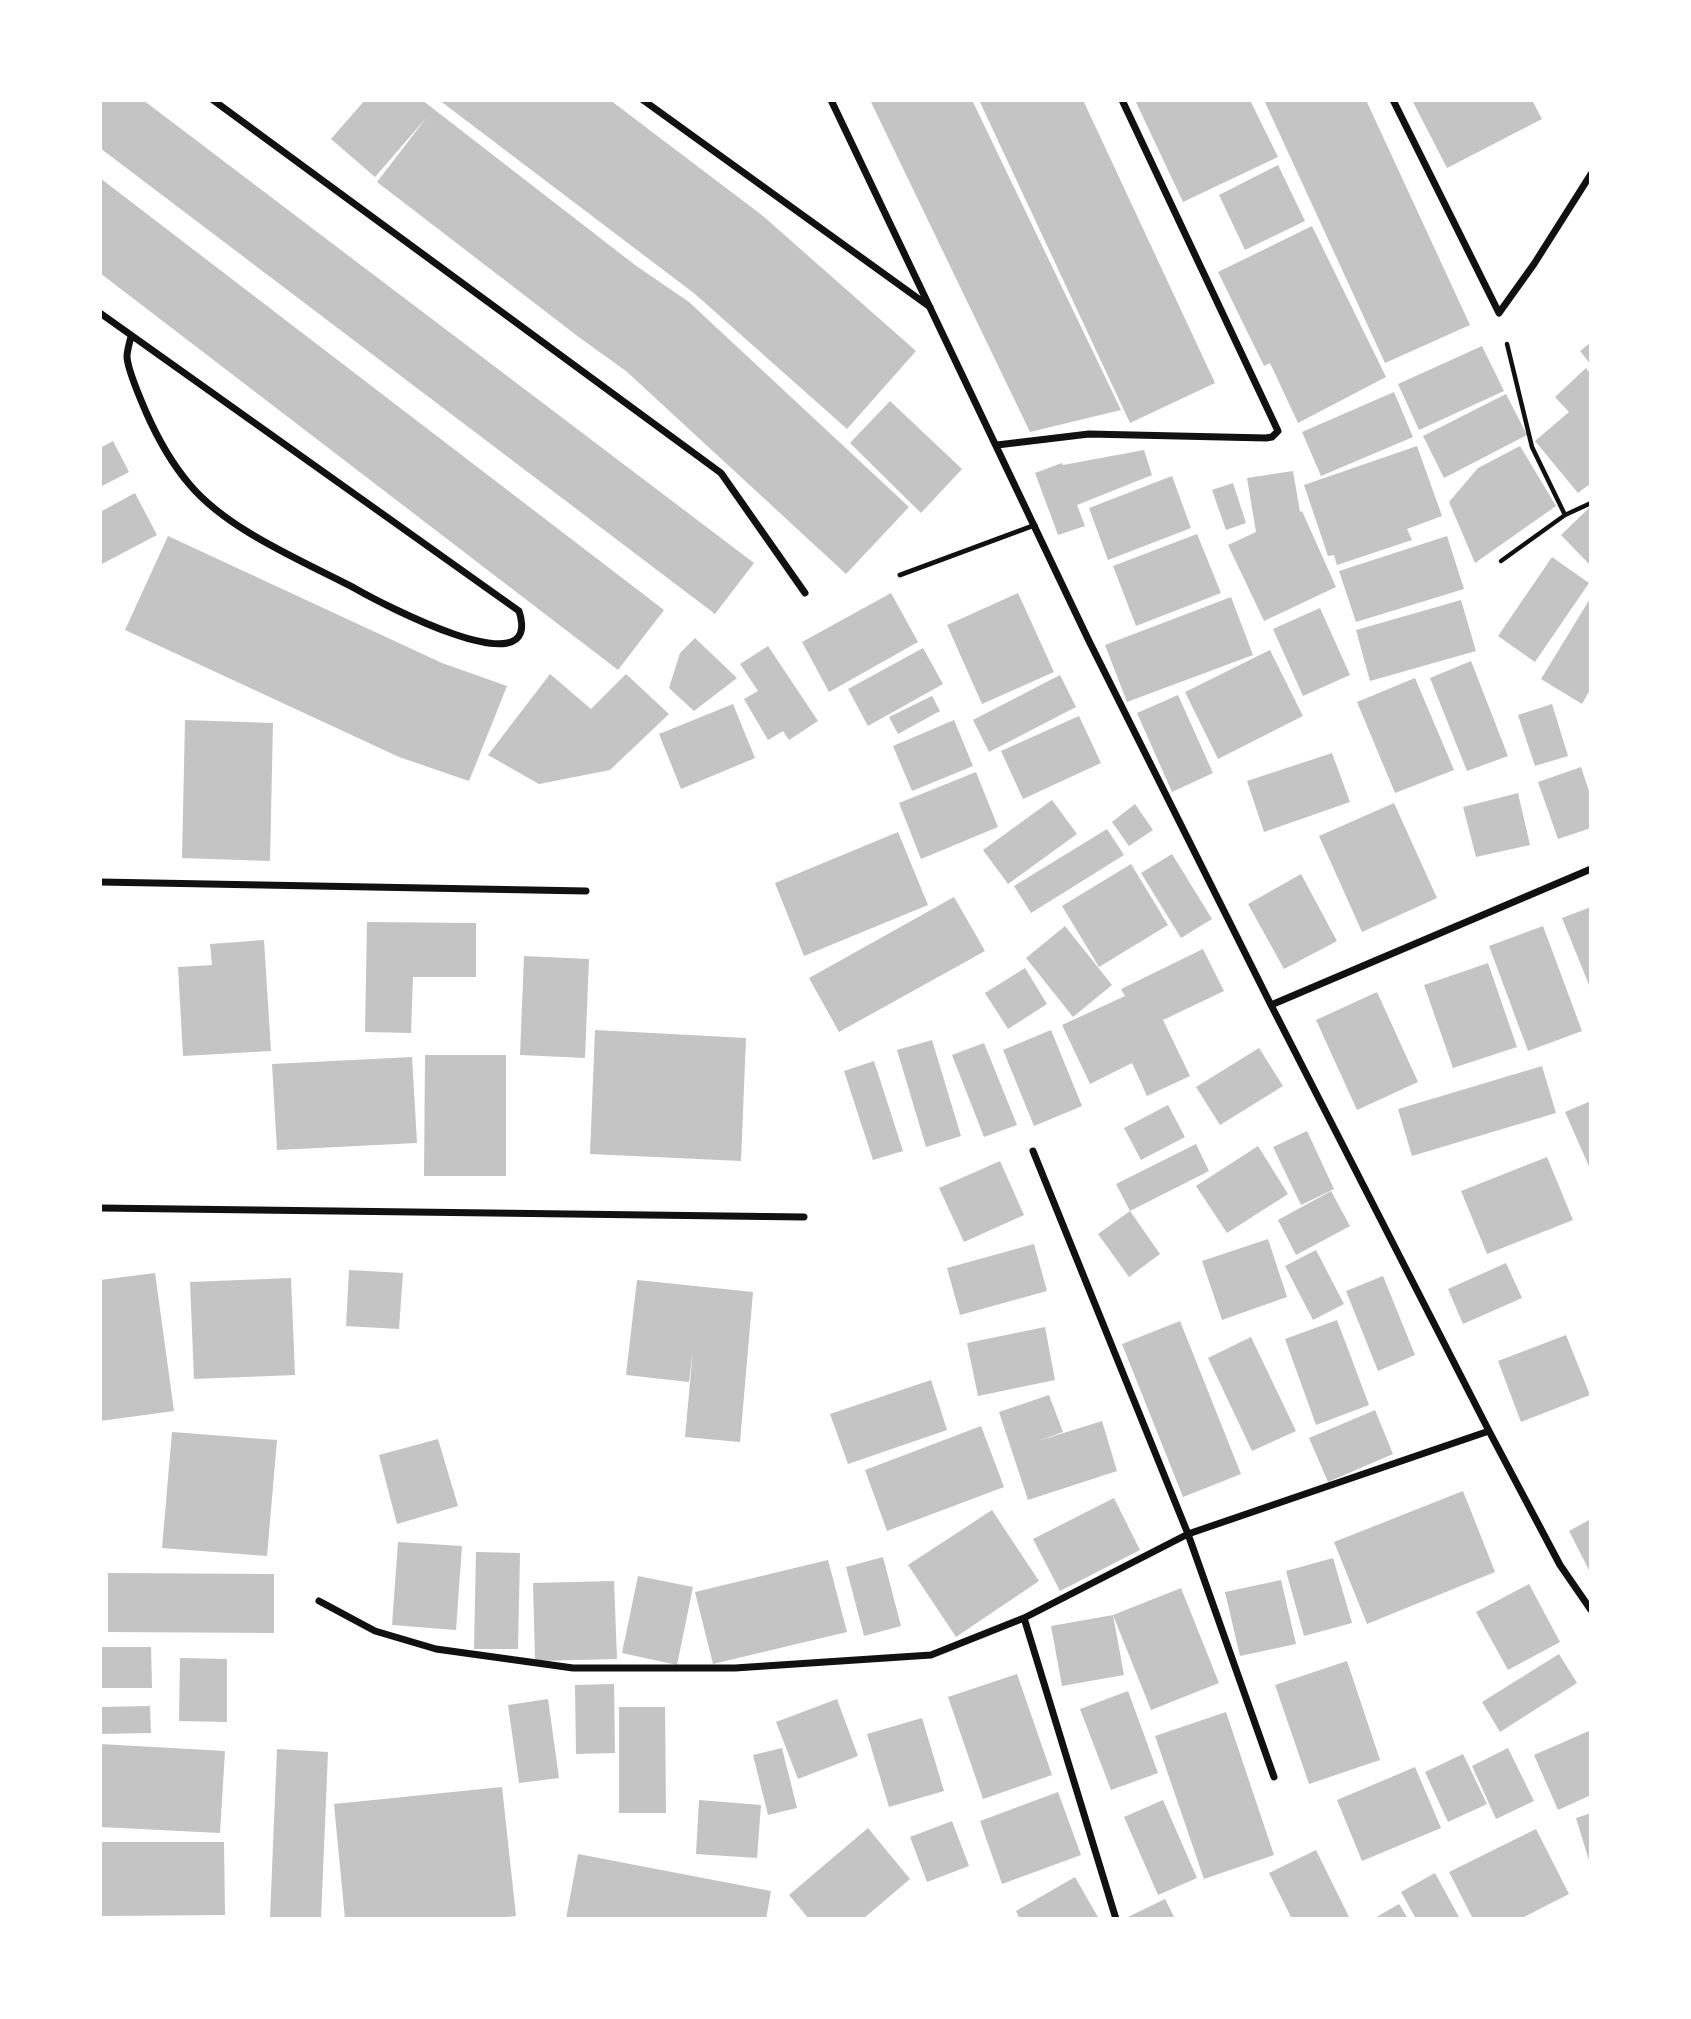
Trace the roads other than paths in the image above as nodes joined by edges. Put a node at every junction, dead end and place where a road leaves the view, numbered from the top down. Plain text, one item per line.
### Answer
1 (213, 100) edge
2 (643, 100) edge
3 (831, 100) edge
4 (1122, 100) edge
5 (1393, 100) edge
6 (1591, 174) edge
7 (931, 307) junction
8 (100, 313) edge
9 (131, 336) junction
10 (997, 445) junction
11 (1035, 525) junction
12 (900, 575) dead end
13 (805, 593) dead end
14 (1591, 869) edge
15 (100, 882) edge
16 (586, 891) dead end
17 (1271, 1005) junction
18 (1033, 1151) dead end
19 (100, 1208) edge
20 (804, 1217) dead end
21 (1489, 1431) junction
22 (1188, 1534) junction
23 (319, 1601) dead end
24 (1591, 1608) edge
25 (1024, 1618) junction
26 (1274, 1777) dead end
27 (1116, 1919) edge

1 - 13 street
2 - 7 street
3 - 7 street
4 - 10 street
5 - 6 street
7 - 10 street
8 - 9 street
9 - 9 street
10 - 11 street
11 - 12 lane
11 - 17 street
14 - 17 street
15 - 16 street
17 - 21 street
18 - 22 street
19 - 20 street
21 - 22 street
21 - 24 street
22 - 25 street
22 - 26 street
23 - 25 street
25 - 27 street

